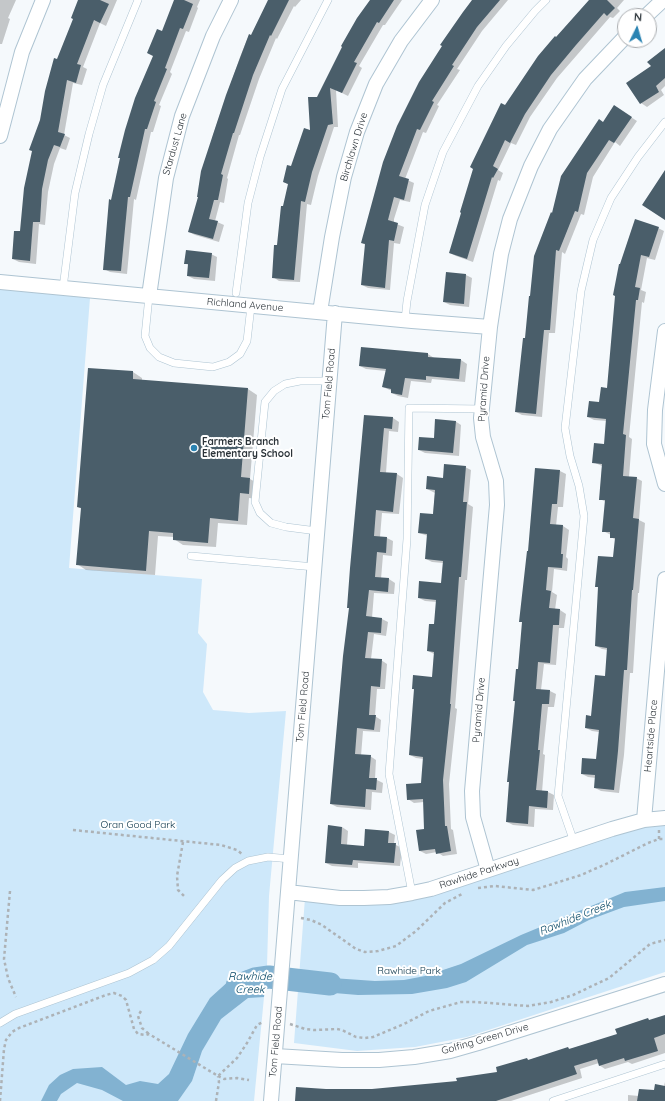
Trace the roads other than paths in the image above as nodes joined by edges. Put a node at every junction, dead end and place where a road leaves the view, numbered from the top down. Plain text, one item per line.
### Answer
1 (43, 0) edge
2 (138, 0) edge
3 (231, 0) edge
4 (328, 0) edge
5 (432, 0) edge
6 (546, 0) edge
7 (663, 0) edge
8 (654, 8) edge
9 (617, 45) edge
10 (665, 122) edge
11 (0, 136) edge
12 (0, 282) edge
13 (63, 288) junction
14 (236, 294) dead end
15 (149, 296) junction
16 (251, 306) junction
17 (320, 312) junction
18 (335, 313) junction
19 (405, 320) junction
20 (490, 327) junction
21 (665, 331) edge
22 (330, 381) junction
23 (482, 409) junction
24 (665, 484) edge
25 (318, 531) junction
26 (191, 556) dead end
27 (314, 566) junction
28 (665, 579) edge
29 (665, 818) edge
30 (644, 820) junction
31 (574, 842) junction
32 (290, 859) junction
33 (488, 870) junction
34 (288, 892) junction
35 (412, 894) junction
36 (665, 984) edge
37 (0, 1023) edge
38 (275, 1056) junction
39 (665, 1064) edge
40 (271, 1101) edge
41 (553, 1101) edge

1 - 11 street
2 - 13 lane
3 - 15 street, Stardust Lane
4 - 14 lane
5 - 17 street, Birchlawn Drive
6 - 19 lane
7 - 8 street
9 - 20 street, Pyramid Drive
10 - 31 lane
12 - 13 street, Richland Avenue
13 - 15 street, Richland Avenue
15 - 16 street, Richland Avenue
15 - 16 lane
16 - 17 street, Richland Avenue
17 - 18 street, Richland Avenue
18 - 19 street, Richland Avenue
18 - 22 street, Tom Field Road
19 - 20 street, Richland Avenue
20 - 23 street, Pyramid Drive
21 - 24 street
22 - 25 street, Tom Field Road
22 - 25 lane
23 - 33 street, Pyramid Drive
23 - 35 lane
25 - 27 street, Tom Field Road
26 - 27 lane
27 - 32 street, Tom Field Road
28 - 30 street, Heartside Place
29 - 30 street, Rawhide Parkway
30 - 31 street, Rawhide Parkway
31 - 33 street, Rawhide Parkway
32 - 34 street, Tom Field Road
32 - 37 lane
33 - 35 street, Rawhide Parkway
34 - 35 street, Rawhide Parkway
34 - 38 street, Tom Field Road
36 - 38 street, Golfing Green Drive
38 - 40 street, Tom Field Road
39 - 41 lane

